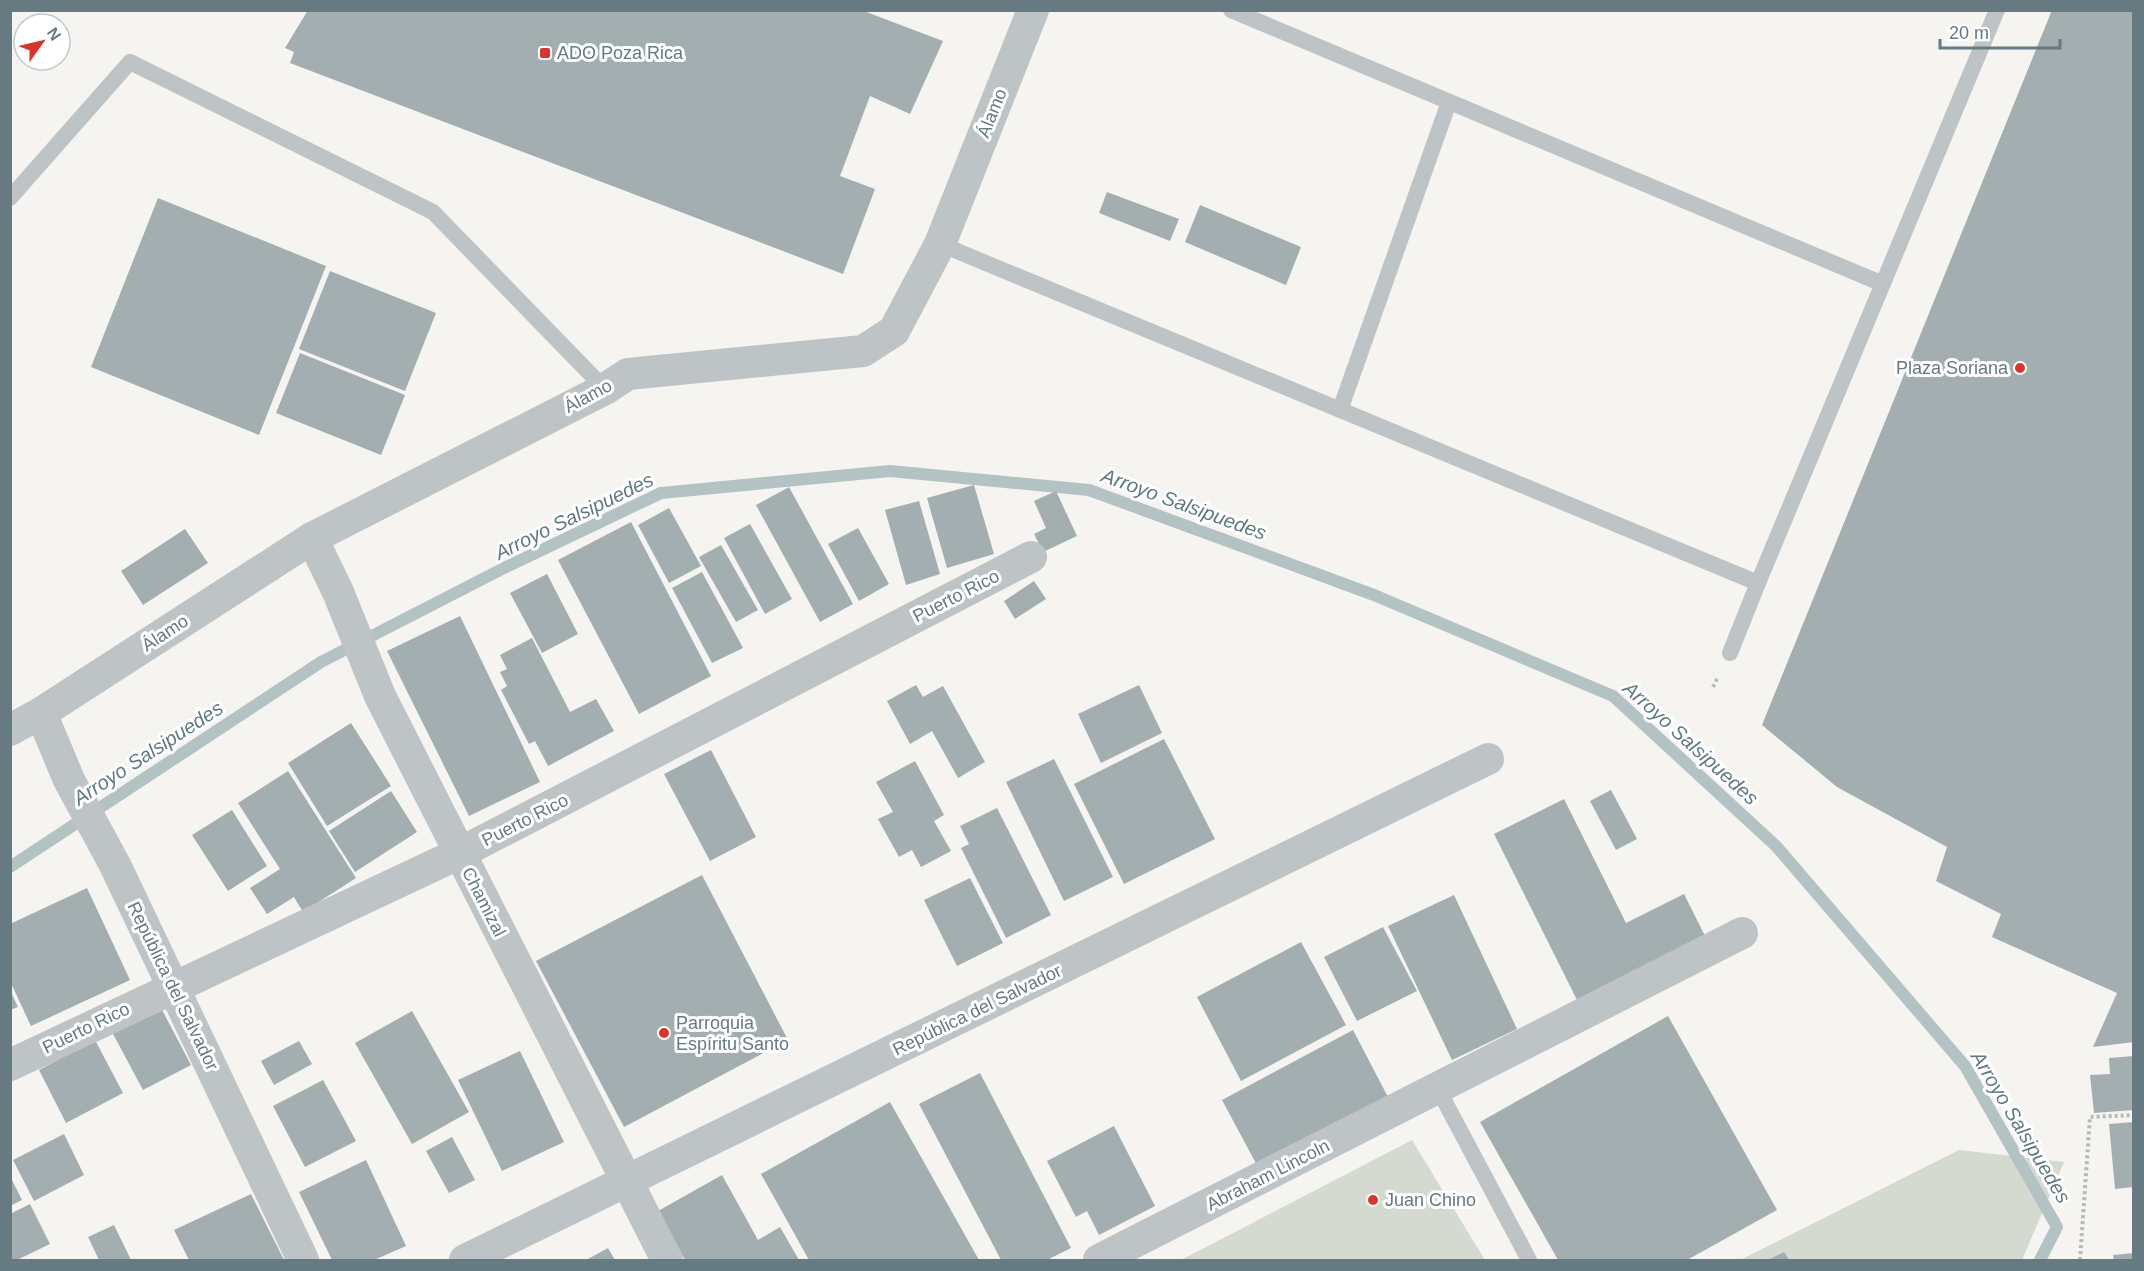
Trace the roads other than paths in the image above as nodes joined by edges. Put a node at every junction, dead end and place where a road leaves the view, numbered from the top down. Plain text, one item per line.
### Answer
1 (1033, 10) edge
2 (1231, 10) edge
3 (1997, 10) edge
4 (1449, 102) junction
5 (10, 198) edge
6 (940, 244) junction
7 (1883, 284) junction
8 (605, 388) junction
9 (1340, 410) junction
10 (312, 538) junction
11 (1031, 557) dead end
12 (1758, 583) junction
13 (1730, 653) dead end
14 (41, 713) junction
15 (10, 730) edge
16 (1488, 759) dead end
17 (460, 854) junction
18 (1742, 933) dead end
19 (174, 986) junction
20 (10, 1065) edge
21 (1438, 1089) junction
22 (627, 1182) junction
23 (303, 1260) edge
24 (465, 1260) edge
25 (667, 1260) edge
26 (1099, 1260) edge
27 (1529, 1260) edge

1 - 6 street, Álamo
2 - 4 lane
3 - 7 lane
4 - 7 lane
4 - 9 lane
5 - 8 lane
6 - 8 street, Álamo
6 - 9 lane
7 - 12 lane
8 - 10 street, Álamo
9 - 12 lane
10 - 14 street, Álamo
10 - 17 street, Chamizal
11 - 17 street, Puerto Rico
12 - 13 lane
14 - 15 street, Álamo
14 - 19 street, República del Salvador
16 - 22 street, República del Salvador
17 - 19 street, Puerto Rico
17 - 22 street, Chamizal
18 - 21 street, Abraham Lincoln
19 - 20 street, Puerto Rico
19 - 23 street, República del Salvador
21 - 26 street, Abraham Lincoln
21 - 27 lane
22 - 24 street, República del Salvador
22 - 25 street, Chamizal

